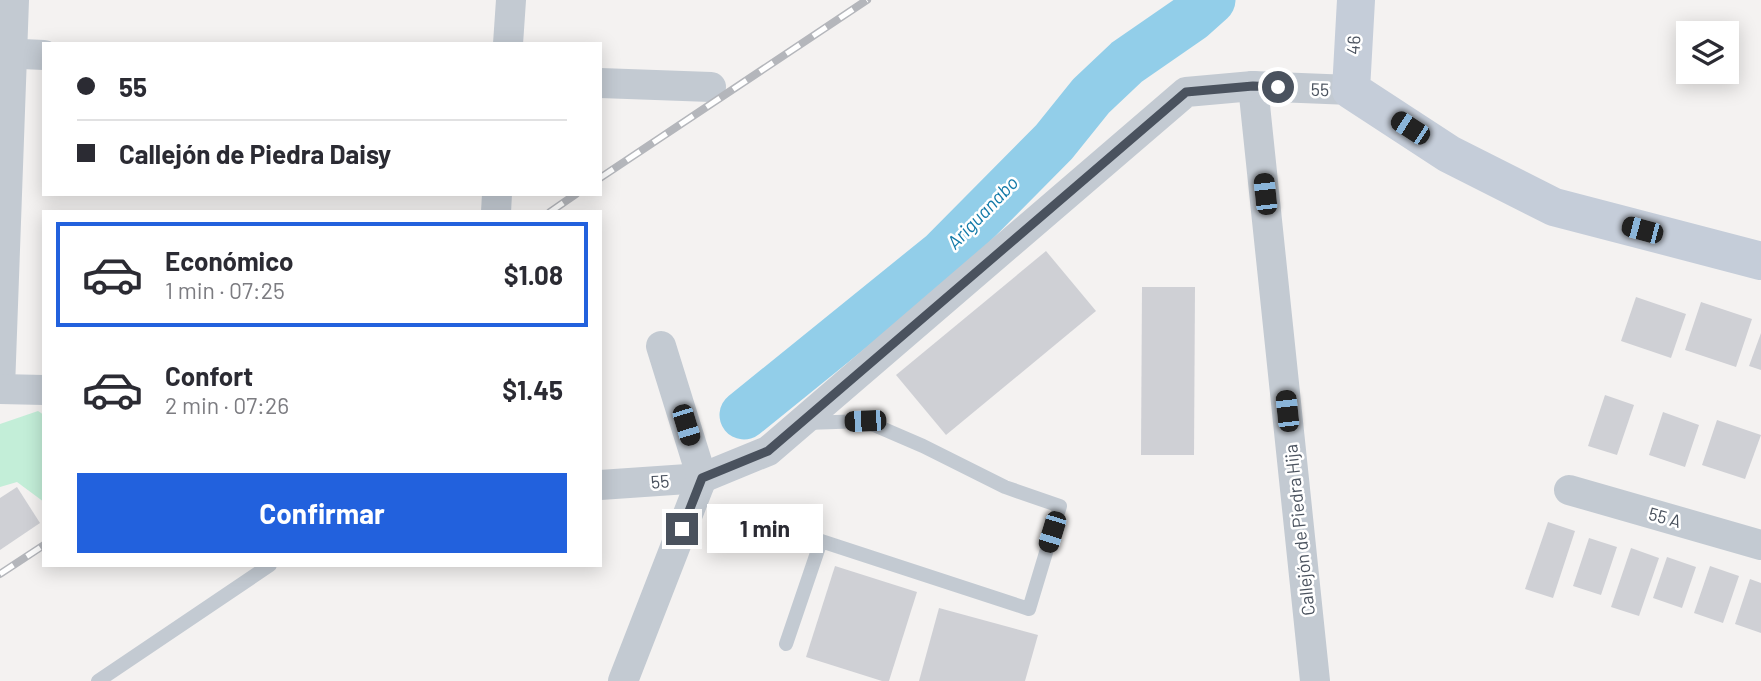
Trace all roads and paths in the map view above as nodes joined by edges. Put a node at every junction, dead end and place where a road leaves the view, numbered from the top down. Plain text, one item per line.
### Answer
1 (14, 0) edge
2 (511, 0) edge
3 (1356, 0) edge
4 (508, 42) edge
5 (6, 53) edge
6 (42, 55) edge
7 (602, 83) edge
8 (1253, 86) junction
9 (711, 87) dead end
10 (1351, 90) junction
11 (1761, 261) edge
12 (661, 346) dead end
13 (0, 389) edge
14 (42, 390) edge
15 (801, 423) junction
16 (702, 478) junction
17 (602, 485) edge
18 (1569, 490) dead end
19 (1761, 545) edge
20 (268, 567) edge
21 (786, 644) dead end
22 (106, 679) edge
23 (623, 681) edge
24 (1315, 681) edge

1 - 5 street
2 - 4 street
3 - 10 street, 46
5 - 6 street
5 - 13 street
7 - 9 street
8 - 10 street, 55
8 - 15 street, 55
8 - 24 street, Callejón de Piedra Hija
10 - 11 street, 55
12 - 16 street
13 - 14 street
15 - 16 street, 55
15 - 21 lane
16 - 17 street, 55
16 - 23 street
18 - 19 street, 55 A
20 - 22 lane

